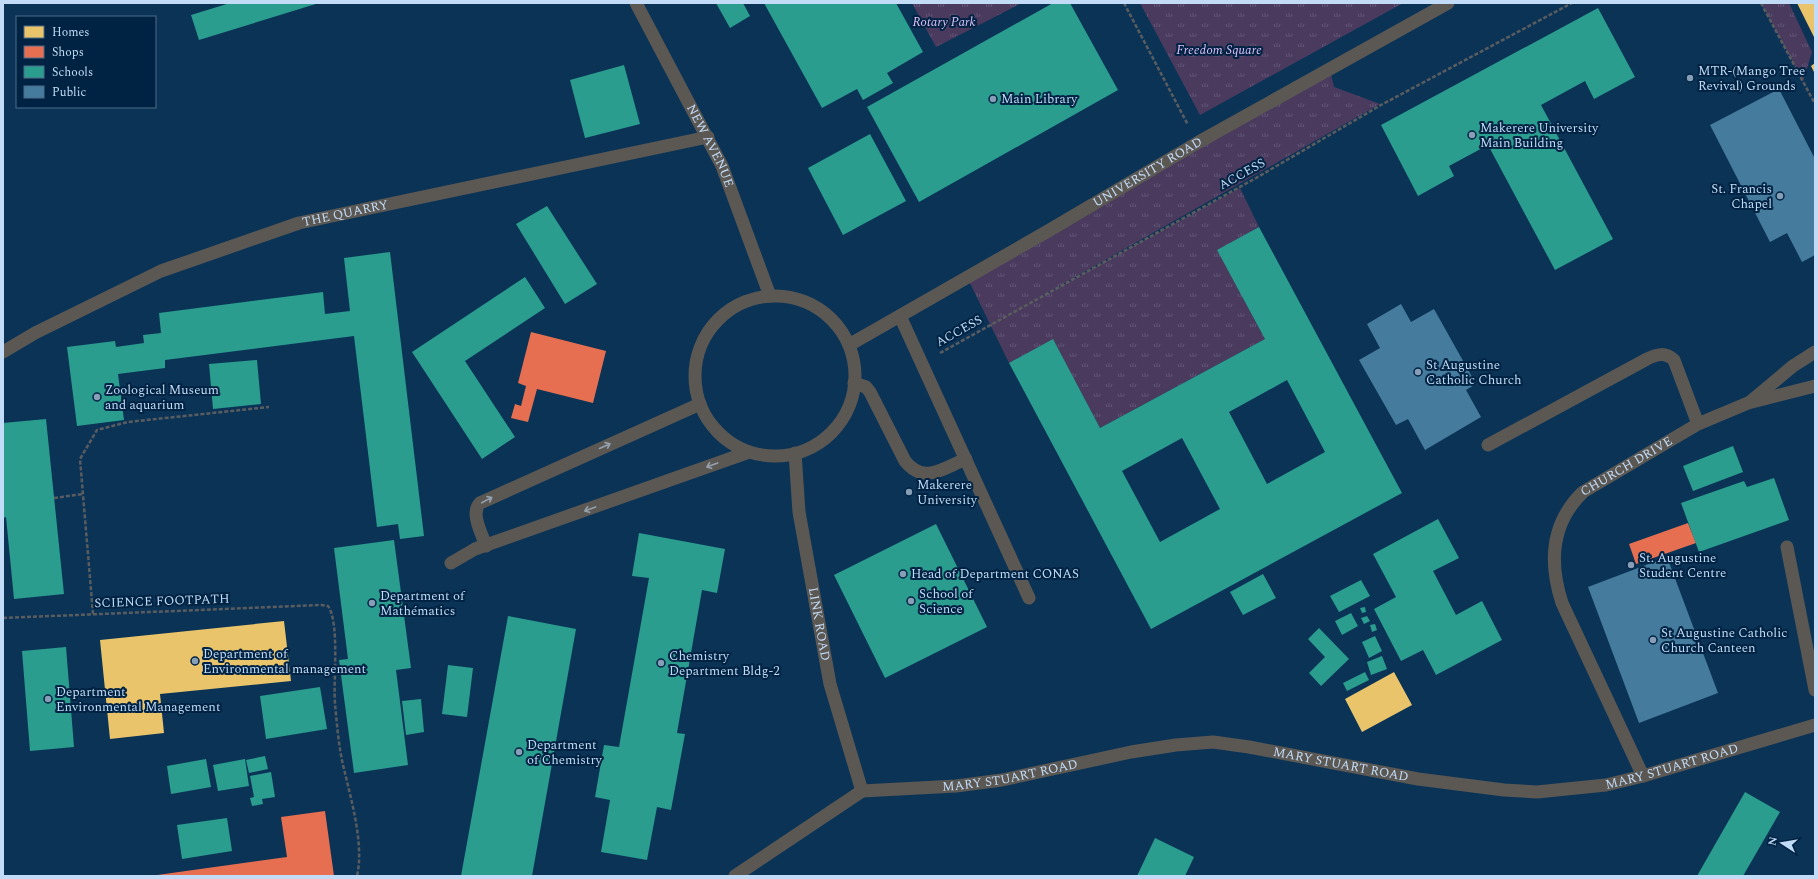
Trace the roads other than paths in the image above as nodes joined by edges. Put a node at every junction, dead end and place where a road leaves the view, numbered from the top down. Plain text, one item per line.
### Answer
1 (636, 3) edge
2 (1448, 3) edge
3 (708, 137) junction
4 (770, 296) junction
5 (900, 316) junction
6 (849, 345) junction
7 (3, 352) edge
8 (1815, 352) edge
9 (854, 383) junction
10 (1815, 386) edge
11 (1748, 403) junction
12 (700, 404) junction
13 (1698, 424) junction
14 (1488, 445) dead end
15 (749, 452) junction
16 (795, 453) junction
17 (966, 459) junction
18 (486, 546) junction
19 (1787, 547) dead end
20 (451, 563) dead end
21 (1029, 598) dead end
22 (1815, 690) edge
23 (1815, 725) edge
24 (1643, 776) junction
25 (862, 791) junction
26 (735, 876) edge

1 - 3 lane, NEW AVENUE
2 - 5 lane, UNIVERSITY ROAD
3 - 4 lane, NEW AVENUE
3 - 7 lane, THE QUARRY
4 - 6 lane
4 - 12 lane
5 - 6 lane, UNIVERSITY ROAD
5 - 17 lane
6 - 9 lane
8 - 11 lane
9 - 16 lane
9 - 17 lane
10 - 11 lane
11 - 13 lane, CHURCH DRIVE
12 - 15 lane
18 -> 12 lane
13 - 14 lane
13 - 24 lane, CHURCH DRIVE
15 - 16 lane
15 -> 18 lane
16 - 25 lane, LINK ROAD
17 - 21 lane
18 - 20 lane
19 - 22 lane
23 - 24 lane, MARY STUART ROAD
24 - 25 lane, MARY STUART ROAD
25 - 26 lane

